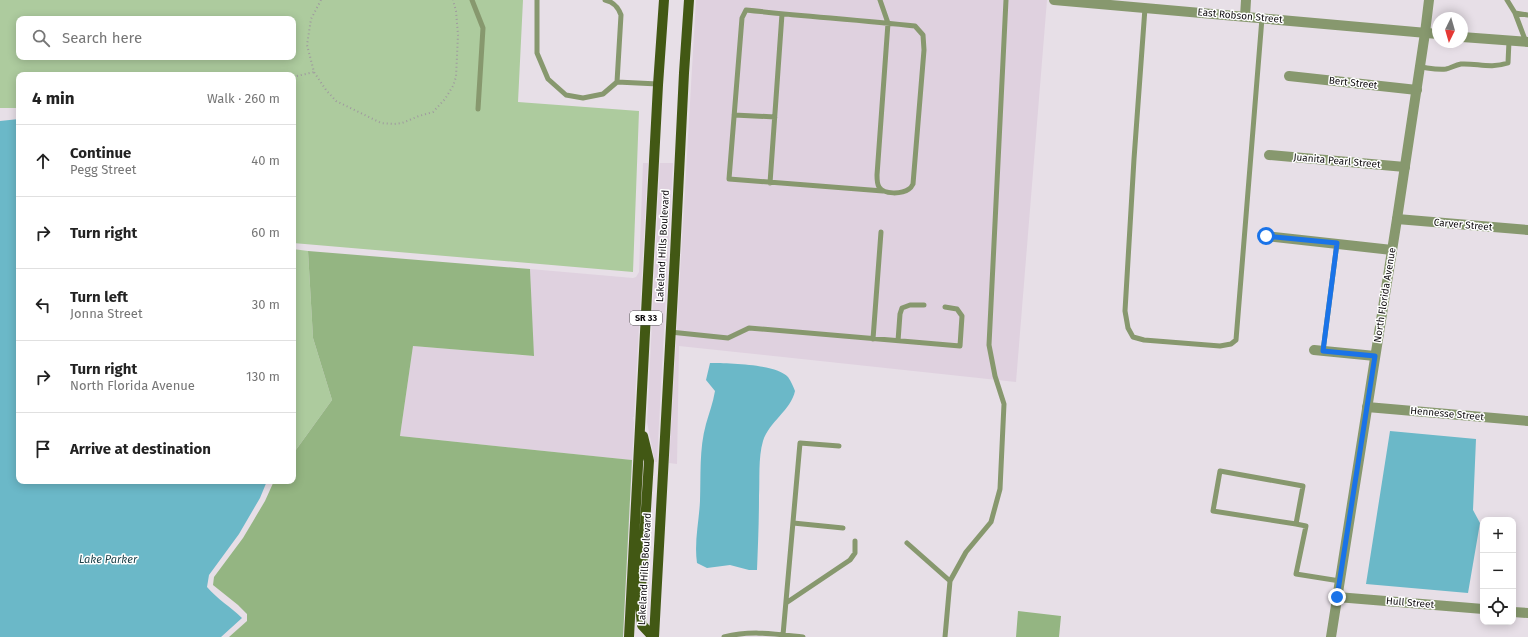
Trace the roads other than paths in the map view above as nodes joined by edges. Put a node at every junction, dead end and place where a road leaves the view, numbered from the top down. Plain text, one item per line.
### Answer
1 (472, 0) edge
2 (537, 0) edge
3 (605, 0) edge
4 (664, 0) edge
5 (689, 0) edge
6 (880, 0) edge
7 (1006, 0) edge
8 (1054, 0) edge
9 (1246, 0) edge
10 (1429, 0) edge
11 (1507, 0) edge
12 (1145, 8) junction
13 (782, 14) junction
14 (1515, 14) junction
15 (1528, 15) edge
16 (1244, 17) junction
17 (1262, 18) junction
18 (888, 23) junction
19 (1425, 33) junction
20 (1432, 34) edge
21 (1468, 38) edge
22 (1509, 41) junction
23 (1527, 42) edge
24 (1420, 67) junction
25 (1289, 76) dead end
26 (617, 82) junction
27 (658, 84) junction
28 (1417, 90) junction
29 (478, 109) dead end
30 (734, 115) junction
31 (775, 118) junction
32 (1269, 155) dead end
33 (1405, 167) junction
34 (770, 183) junction
35 (883, 191) junction
36 (1397, 219) junction
37 (1528, 230) edge
38 (881, 232) dead end
39 (1266, 236) dead end
40 (1337, 243) junction
41 (1392, 250) junction
42 (924, 305) dead end
43 (944, 307) dead end
44 (670, 332) junction
45 (872, 339) junction
46 (898, 341) junction
47 (1318, 350) joint
48 (1375, 356) junction
49 (1367, 407) junction
50 (1528, 421) edge
51 (640, 422) junction
52 (838, 446) dead end
53 (793, 523) junction
54 (1296, 524) junction
55 (842, 528) dead end
56 (855, 541) dead end
57 (907, 543) dead end
58 (950, 581) junction
59 (1340, 581) junction
60 (1337, 597) junction
61 (786, 603) junction
62 (1480, 610) edge
63 (1516, 612) edge
64 (1528, 613) edge
65 (783, 635) junction
66 (629, 637) edge
67 (653, 637) edge
68 (724, 637) edge
69 (803, 637) edge
70 (945, 637) edge
71 (1331, 637) edge

1 - 29 lane
2 - 26 lane
3 - 26 lane
4 - 27 main road, Lakeland Hills Boulevard / SR 33
5 - 44 main road, Lakeland Hills Boulevard / SR 33
6 - 18 lane
7 - 58 lane
8 - 12 street, East Robson Street
9 - 16 street
10 - 19 street, North Florida Avenue
11 - 14 lane
12 - 16 street, East Robson Street
12 - 17 lane
13 - 18 lane
13 - 30 lane
13 - 31 lane
14 - 15 lane
14 - 23 lane
16 - 17 street, East Robson Street
17 - 19 street, East Robson Street
18 - 35 lane
18 - 35 lane
19 - 20 street, East Robson Street
19 - 24 street, North Florida Avenue
21 - 22 street
22 - 23 street
22 - 24 lane
24 - 28 street, North Florida Avenue
25 - 28 street, Bert Street
26 - 27 lane
27 - 51 main road, Lakeland Hills Boulevard / SR 33
28 - 33 street, North Florida Avenue
30 - 31 lane
30 - 34 lane
31 - 34 lane
32 - 33 street, Juanita Pearl Street
33 - 36 street, North Florida Avenue
34 - 35 lane
36 - 37 street, Carver Street
36 - 41 street, North Florida Avenue
38 - 45 lane
39 - 40 street
40 - 41 street
40 - 47 lane
41 - 48 street, North Florida Avenue
42 - 46 lane
43 - 46 lane
44 - 45 lane
44 - 67 main road, Lakeland Hills Boulevard / SR 33
45 - 46 lane
47 - 48 street
48 - 49 street, North Florida Avenue
49 - 50 street, Hennesse Street
49 - 59 street, North Florida Avenue
51 - 66 main road, Lakeland Hills Boulevard / SR 33
51 - 67 main road
52 - 53 lane
53 - 55 lane
53 - 61 lane
54 - 54 lane
54 - 59 lane
56 - 61 lane
57 - 58 lane
58 - 70 lane
59 - 60 street, North Florida Avenue
60 - 62 street, Hull Street
60 - 71 street, North Florida Avenue
61 - 65 lane
63 - 64 street
65 - 68 lane
65 - 69 lane

